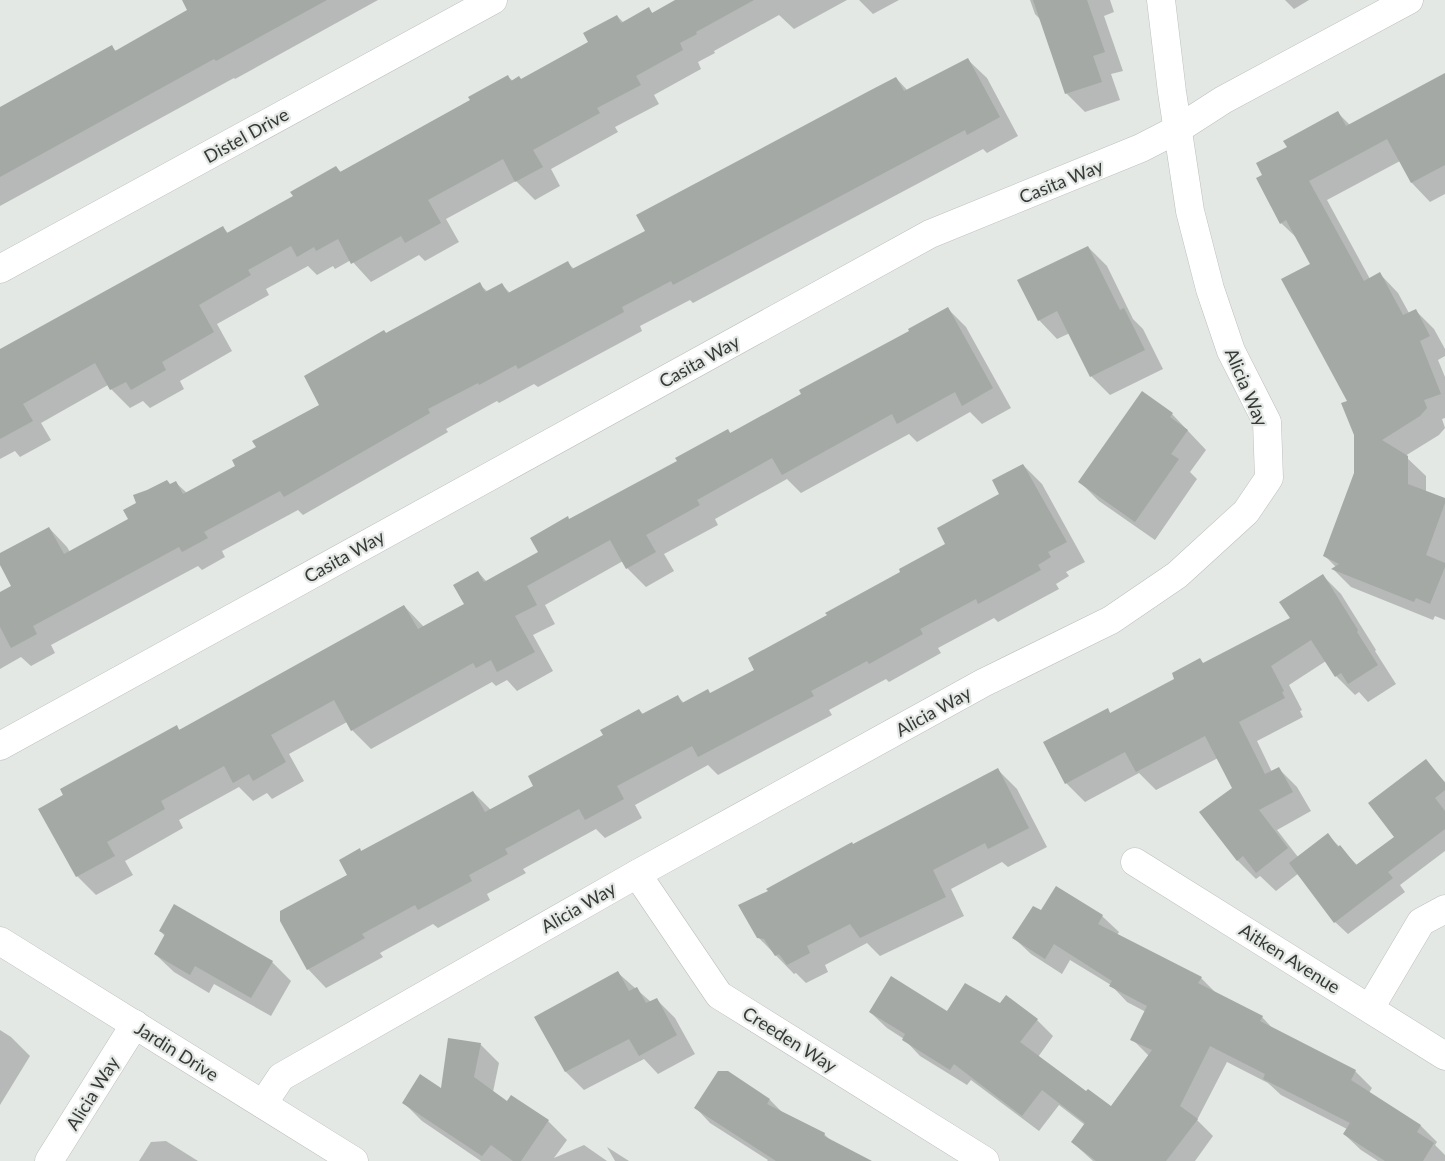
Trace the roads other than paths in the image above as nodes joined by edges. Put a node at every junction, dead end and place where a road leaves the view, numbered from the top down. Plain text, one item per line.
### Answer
1 (493, 0) edge
2 (1161, 0) edge
3 (1409, 0) edge
4 (1178, 128) junction
5 (0, 270) edge
6 (0, 746) edge
7 (1135, 862) dead end
8 (637, 874) junction
9 (1445, 909) edge
10 (0, 941) edge
11 (1370, 1008) junction
12 (135, 1024) junction
13 (1445, 1056) edge
14 (263, 1104) junction
15 (49, 1161) edge
16 (354, 1161) edge
17 (985, 1161) edge

1 - 5 street, Distel Drive
2 - 4 street, Alicia Way
3 - 4 street, Casita Way
4 - 6 street, Casita Way
4 - 8 street, Alicia Way
7 - 11 street, Aitken Avenue
8 - 14 street, Alicia Way
8 - 17 street, Creeden Way
9 - 11 street
10 - 12 street, Jardin Drive
11 - 13 street, Aitken Avenue
12 - 14 street, Jardin Drive
12 - 15 street, Alicia Way
14 - 16 street, Jardin Drive

